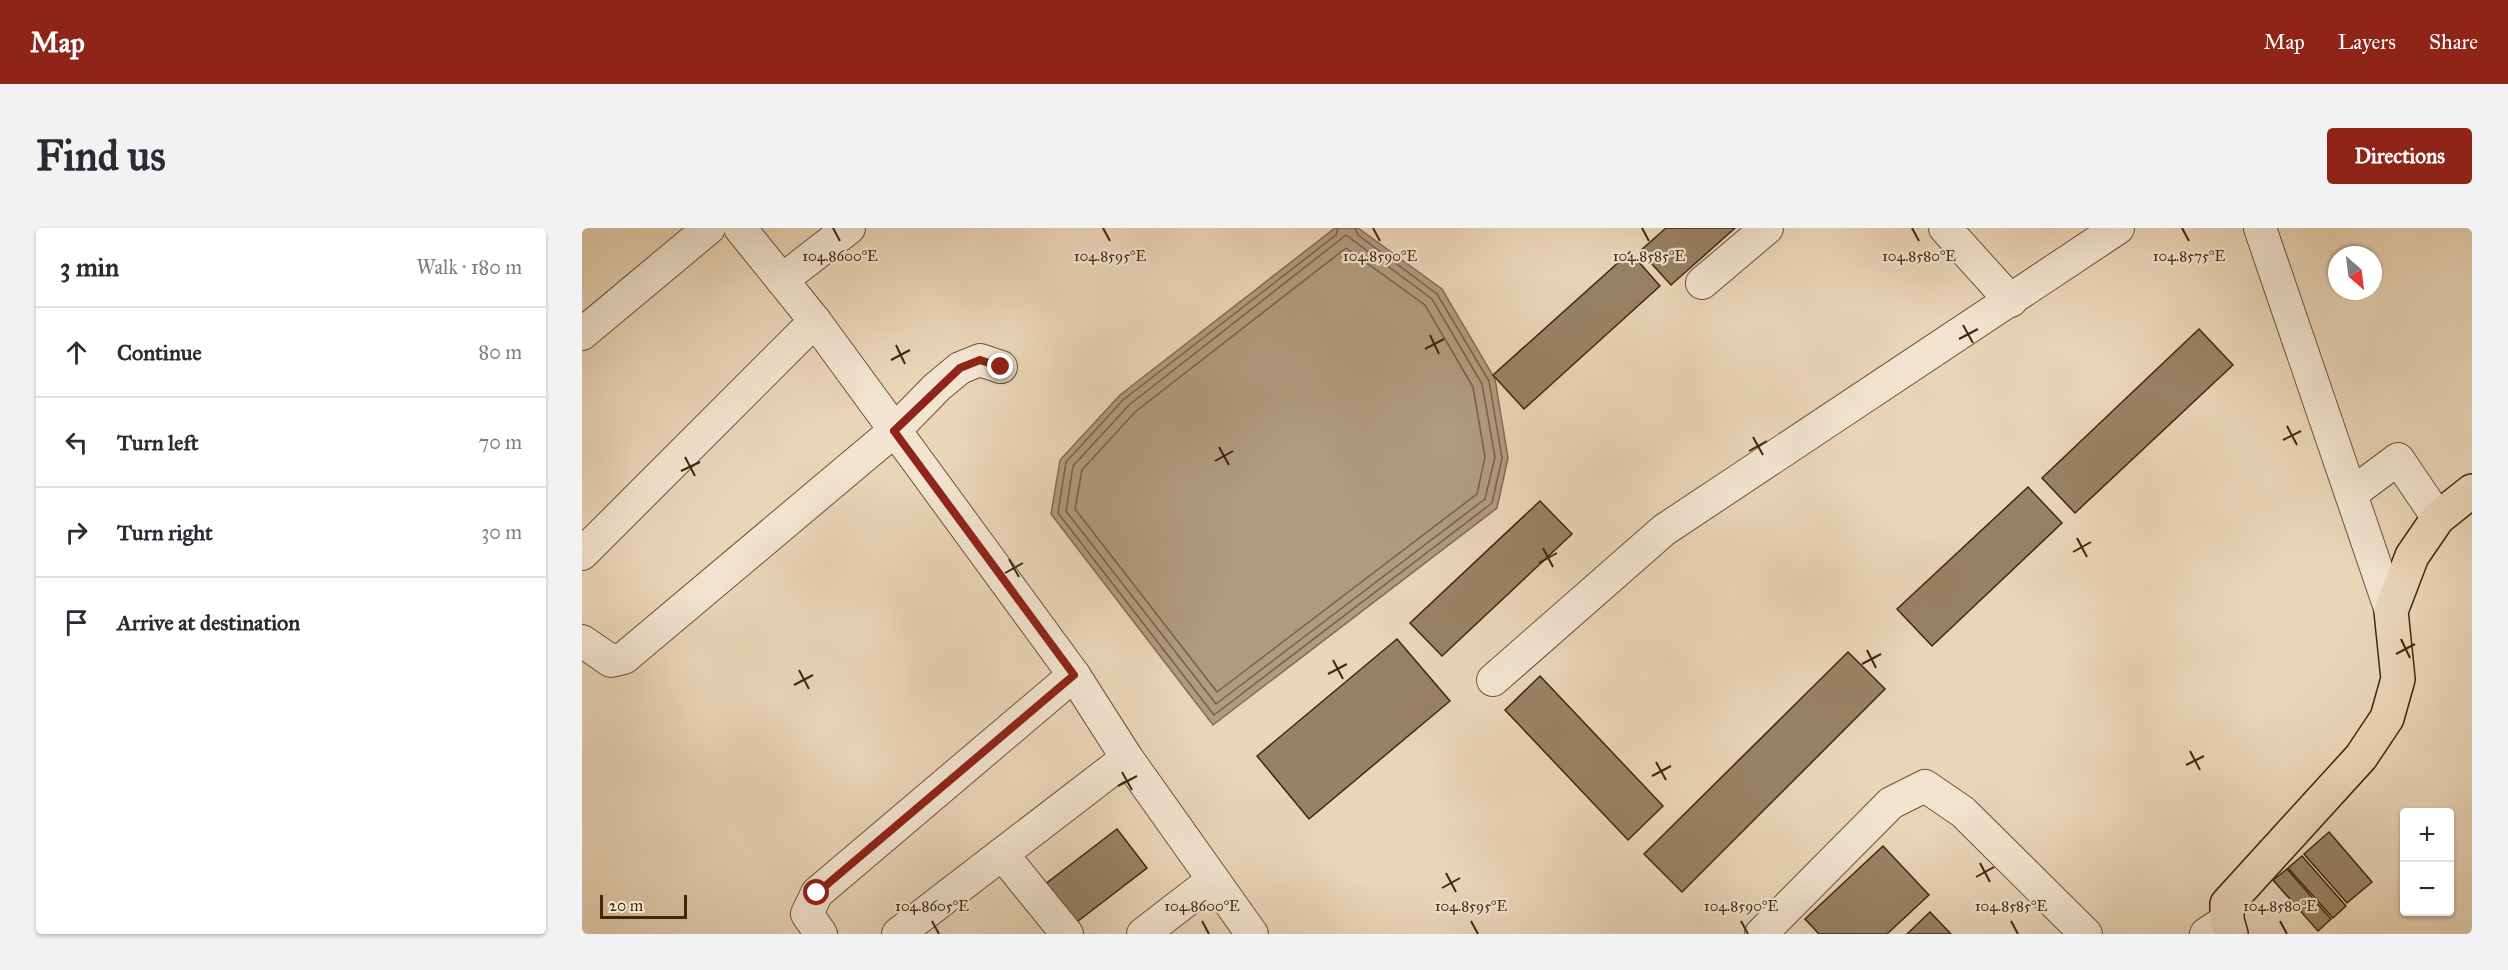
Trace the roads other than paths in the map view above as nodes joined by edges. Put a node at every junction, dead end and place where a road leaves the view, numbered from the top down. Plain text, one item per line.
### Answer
1 (709, 228) edge
2 (740, 228) edge
3 (849, 228) edge
4 (1767, 228) edge
5 (1945, 228) edge
6 (2118, 228) edge
7 (2260, 228) edge
8 (782, 280) junction
9 (1702, 283) dead end
10 (2011, 301) junction
11 (815, 321) junction
12 (582, 334) edge
13 (1001, 367) dead end
14 (894, 431) junction
15 (2472, 491) edge
16 (2351, 494) junction
17 (2438, 518) junction
18 (582, 554) edge
19 (2391, 611) junction
20 (582, 641) edge
21 (1074, 675) junction
22 (1493, 680) dead end
23 (1127, 758) junction
24 (1002, 854) junction
25 (1213, 879) junction
26 (2222, 929) edge
27 (1245, 931) edge
28 (821, 934) edge
29 (898, 934) edge
30 (1067, 934) edge
31 (1143, 934) edge
32 (1761, 934) edge
33 (2086, 934) edge

1 - 12 street
2 - 8 street
3 - 8 street
4 - 9 street
5 - 10 street
6 - 10 street
7 - 16 street
8 - 11 street
10 - 22 street
11 - 14 street
11 - 18 street
13 - 14 street
14 - 20 street
14 - 21 street
15 - 17 main road
16 - 17 street
16 - 19 street
17 - 19 main road
19 - 26 main road
21 - 23 street
21 - 28 street
23 - 24 street
23 - 25 street
24 - 29 street
24 - 30 street
25 - 27 street
25 - 31 street
32 - 33 street

